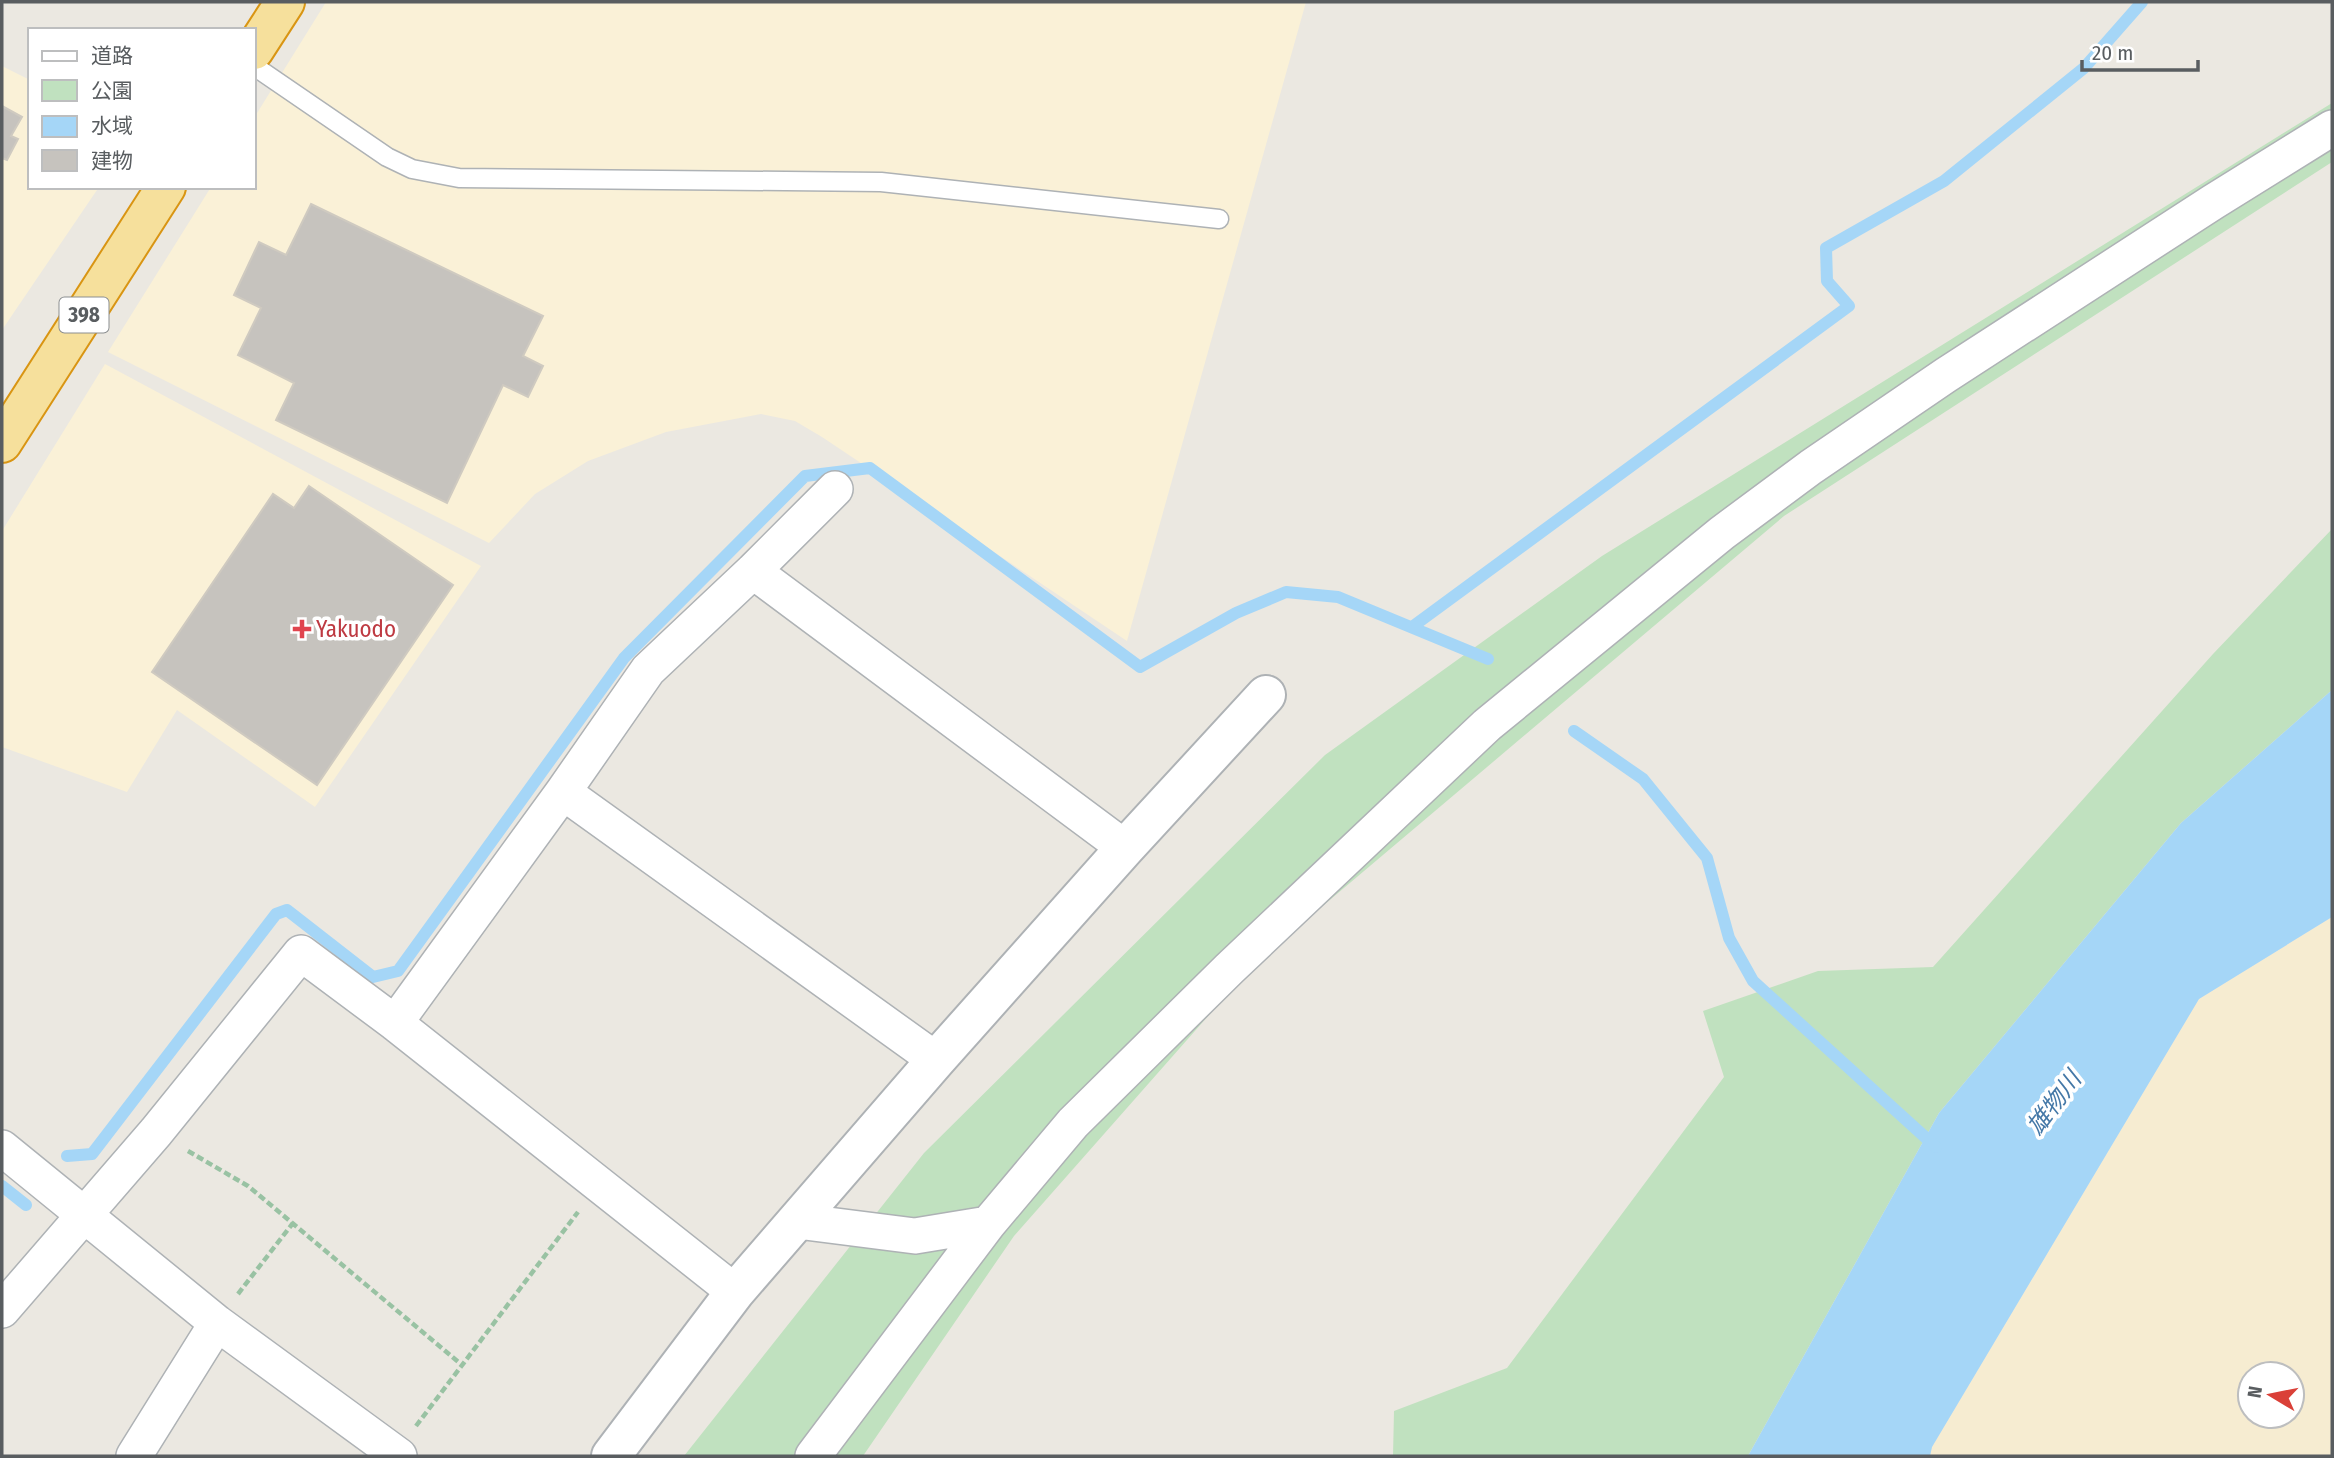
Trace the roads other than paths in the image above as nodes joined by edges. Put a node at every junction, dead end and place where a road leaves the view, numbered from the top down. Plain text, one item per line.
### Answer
1 (285, 2) edge
2 (256, 47) edge
3 (256, 67) edge
4 (2332, 128) edge
5 (165, 189) edge
6 (1219, 219) dead end
7 (2, 443) edge
8 (835, 489) dead end
9 (753, 571) junction
10 (1266, 695) dead end
11 (563, 792) junction
12 (1125, 848) junction
13 (395, 1023) junction
14 (936, 1060) junction
15 (2, 1149) edge
16 (85, 1217) junction
17 (797, 1220) junction
18 (988, 1224) junction
19 (735, 1292) junction
20 (2, 1310) edge
21 (216, 1323) junction
22 (393, 1452) edge
23 (134, 1456) edge
24 (611, 1456) edge
25 (813, 1456) edge

1 - 2 highway
3 - 6 lane
4 - 18 street
5 - 7 highway, 398
8 - 9 street
9 - 11 street
9 - 12 street
10 - 12 street
11 - 13 street
11 - 14 street
12 - 14 street
13 - 16 street
13 - 19 street
14 - 17 street
15 - 16 street
16 - 20 street
16 - 21 street
17 - 18 street
17 - 19 street
18 - 25 street
19 - 24 street
21 - 22 street
21 - 23 street

